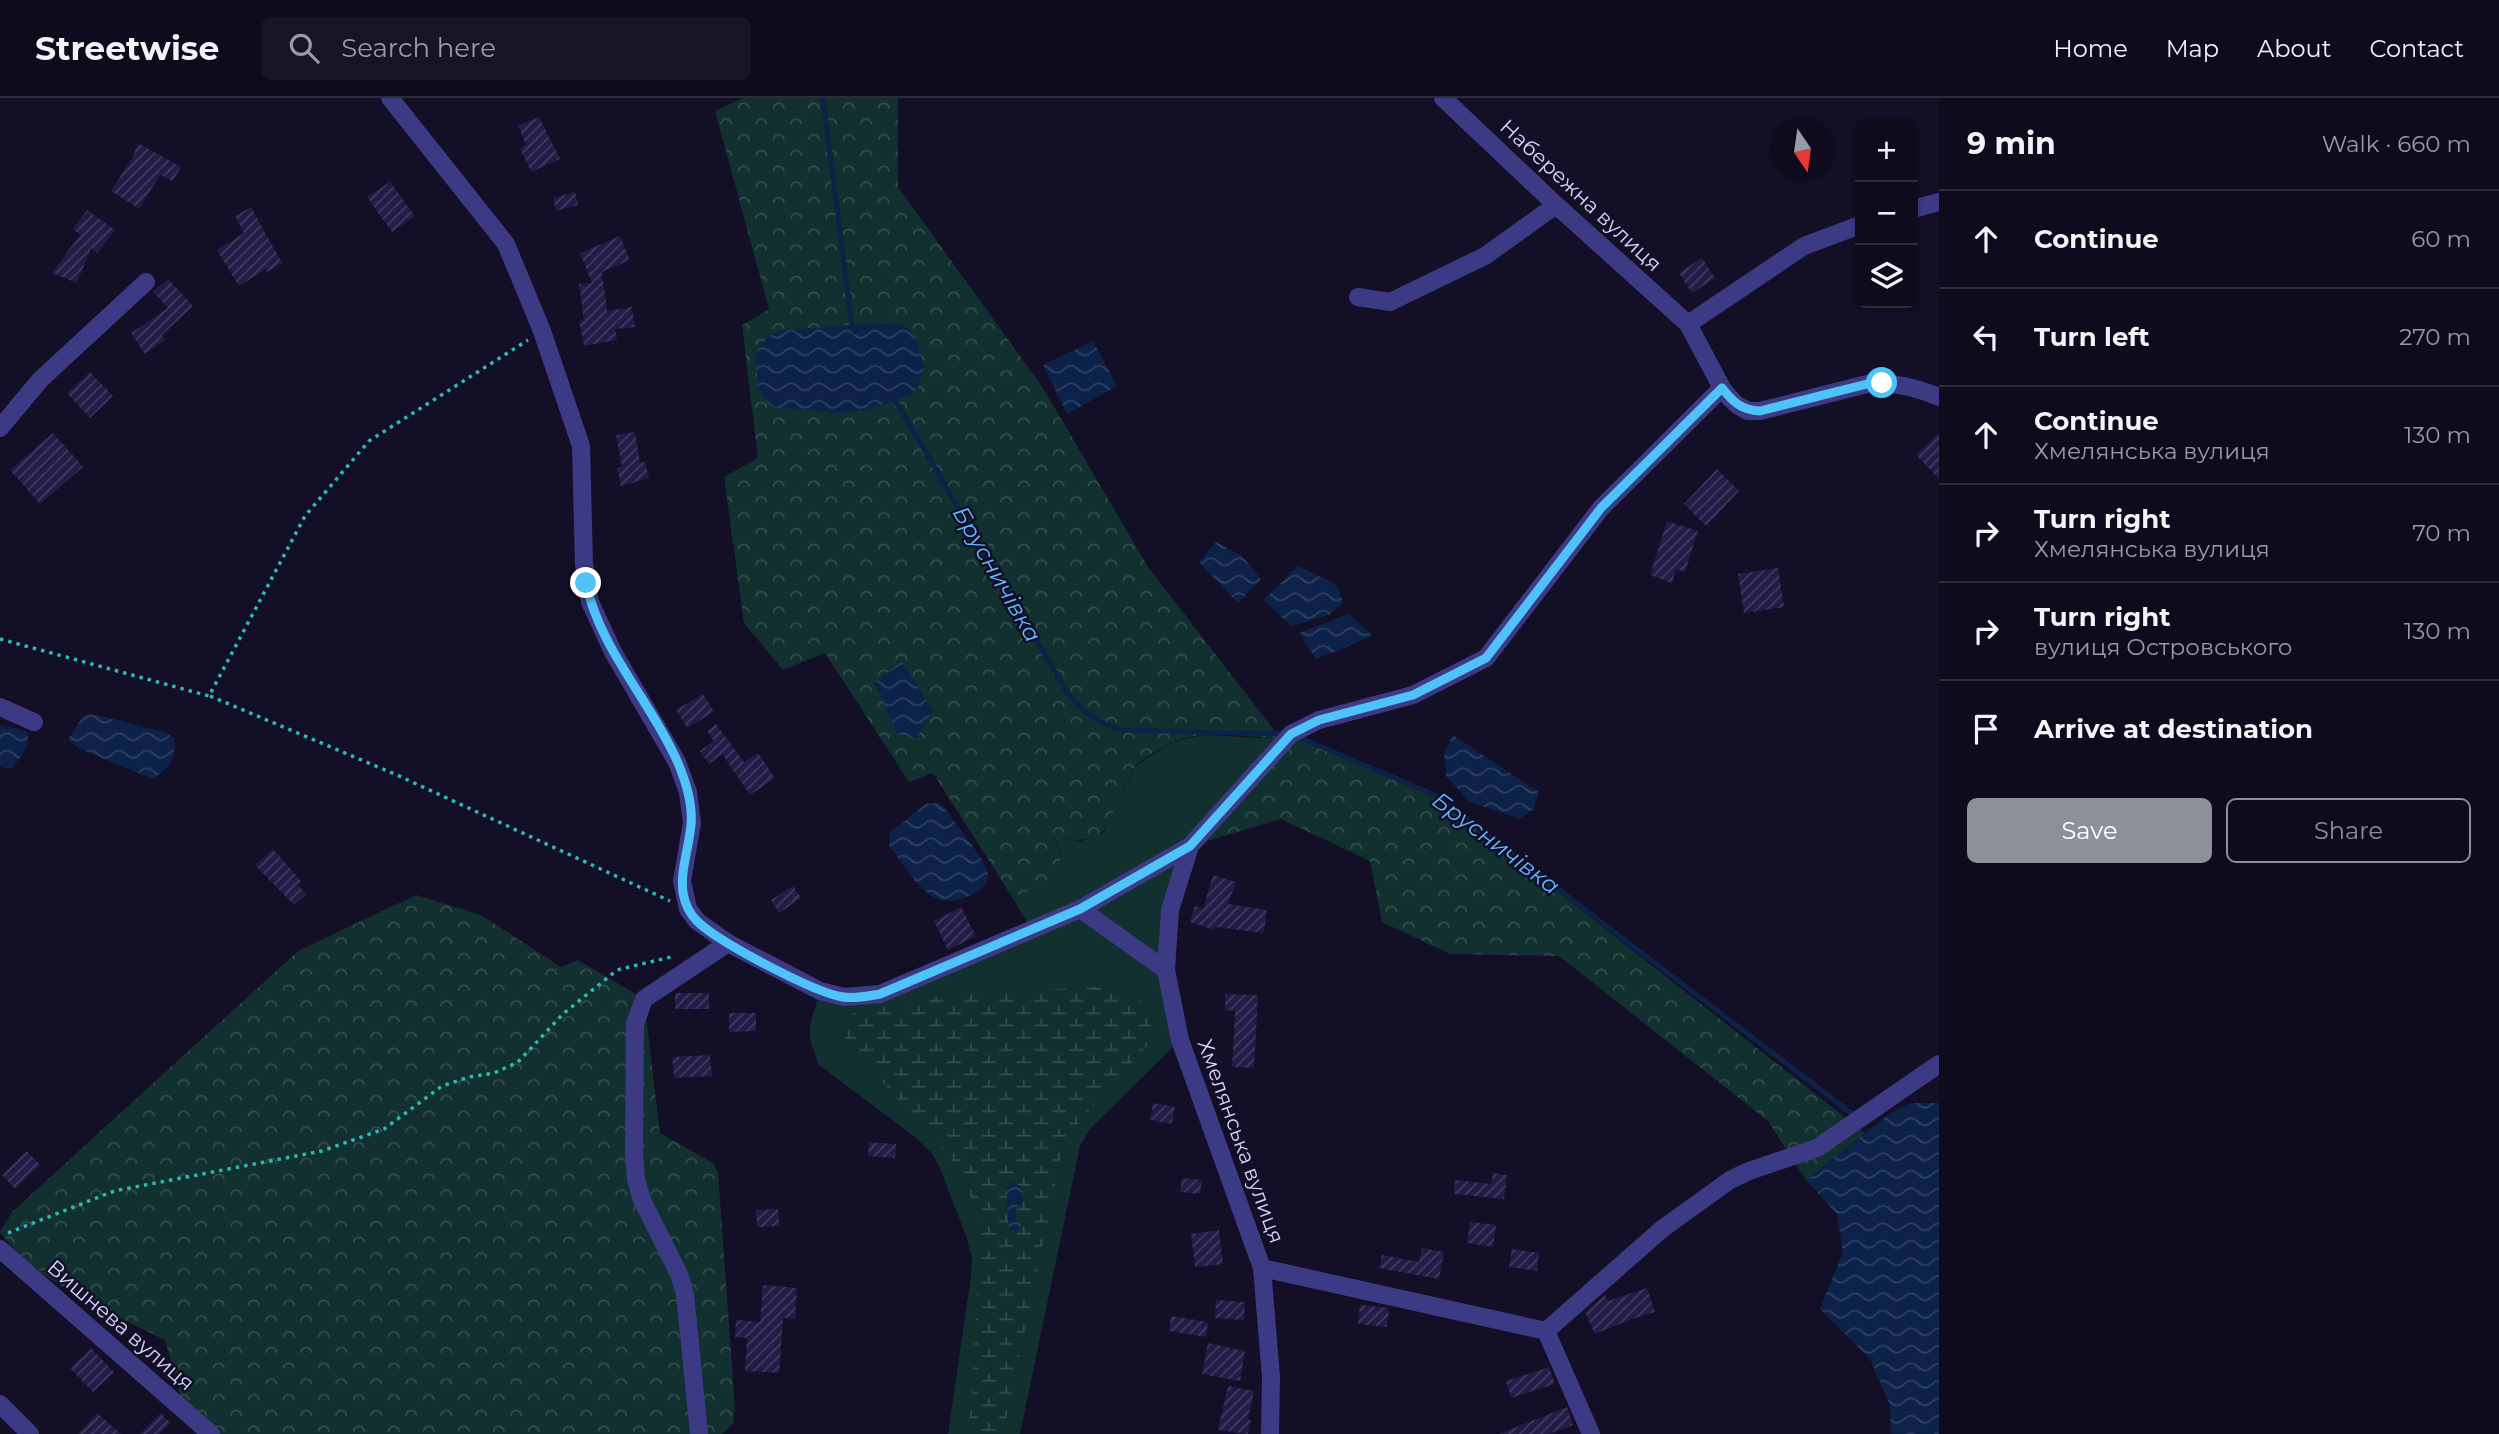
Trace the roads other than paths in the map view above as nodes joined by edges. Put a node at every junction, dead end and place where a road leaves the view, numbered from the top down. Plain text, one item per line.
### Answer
1 (390, 98) edge
2 (1443, 98) edge
3 (1939, 202) edge
4 (1556, 205) junction
5 (1918, 208) edge
6 (1855, 227) edge
7 (146, 282) dead end
8 (1359, 298) dead end
9 (1688, 324) junction
10 (1722, 388) junction
11 (1939, 397) edge
12 (0, 428) edge
13 (0, 707) edge
14 (34, 722) dead end
15 (1190, 846) junction
16 (1080, 909) junction
17 (728, 943) junction
18 (1166, 970) junction
19 (1939, 1063) edge
20 (0, 1250) edge
21 (1262, 1268) junction
22 (1546, 1331) junction
23 (0, 1404) edge
24 (30, 1434) edge
25 (212, 1434) edge
26 (699, 1434) edge
27 (1270, 1434) edge
28 (1591, 1434) edge

1 - 17 street
2 - 4 street, Набережна вулиця
3 - 5 street
4 - 8 street
4 - 9 street, Набережна вулиця
6 - 9 street
7 - 12 street
9 - 10 street, Набережна вулиця
10 - 11 street
10 - 15 street
13 - 14 street
15 - 16 street
15 - 18 street, Хмелянська вулиця
16 - 17 street
16 - 18 street
17 - 26 street
18 - 21 street, Хмелянська вулиця
19 - 22 street
20 - 25 street, Вишнева вулиця
21 - 22 street
21 - 27 street, Хмелянська вулиця
22 - 28 street
23 - 24 street

